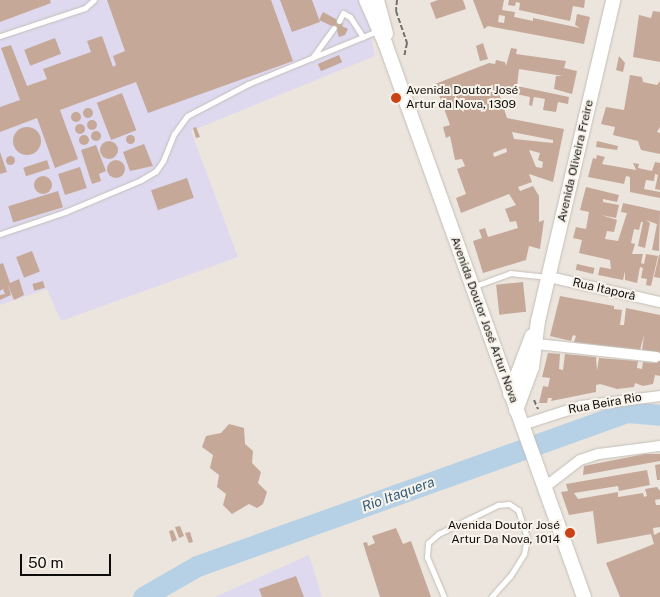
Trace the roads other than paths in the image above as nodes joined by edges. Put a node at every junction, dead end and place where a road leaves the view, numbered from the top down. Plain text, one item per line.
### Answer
1 (94, 0) edge
2 (366, 0) edge
3 (377, 0) edge
4 (613, 0) edge
5 (339, 20) dead end
6 (334, 28) dead end
7 (378, 30) junction
8 (0, 36) edge
9 (363, 36) junction
10 (385, 42) junction
11 (312, 58) junction
12 (0, 234) edge
13 (549, 277) junction
14 (472, 287) junction
15 (660, 302) edge
16 (538, 322) junction
17 (537, 344) junction
18 (656, 357) dead end
19 (510, 394) junction
20 (660, 396) edge
21 (516, 410) junction
22 (523, 429) junction
23 (660, 446) edge
24 (544, 487) junction
25 (444, 597) edge
26 (491, 597) edge
27 (584, 597) edge

1 - 8 lane
2 - 7 main road, Avenida Doutor José Artur Nova
3 - 10 main road, Avenida Doutor José Artur Nova
4 - 13 main road, Avenida Oliveira Freire
5 - 9 lane
6 - 11 lane
7 - 9 lane
7 - 10 main road, Avenida Doutor José Artur Nova
9 - 11 lane
10 - 14 main road, Avenida Doutor José Artur Nova
11 - 12 lane
13 - 14 lane
13 - 15 street, Rua Itaporâ
13 - 16 main road, Avenida Oliveira Freire
14 - 19 main road, Avenida Doutor José Artur Nova
16 - 17 main road, Avenida Oliveira Freire
16 - 19 main road, Avenida Oliveira Freire
17 - 18 street
17 - 21 main road, Avenida Oliveira Freire
19 - 21 main road, Avenida Doutor José Artur Nova
20 - 22 street, Rua Beira Rio
21 - 22 main road, Avenida Doutor José Artur Nova
22 - 24 main road, Avenida Doutor José Artur Nova
23 - 24 street
24 - 27 main road, Avenida Doutor José Artur Nova
25 - 26 lane

